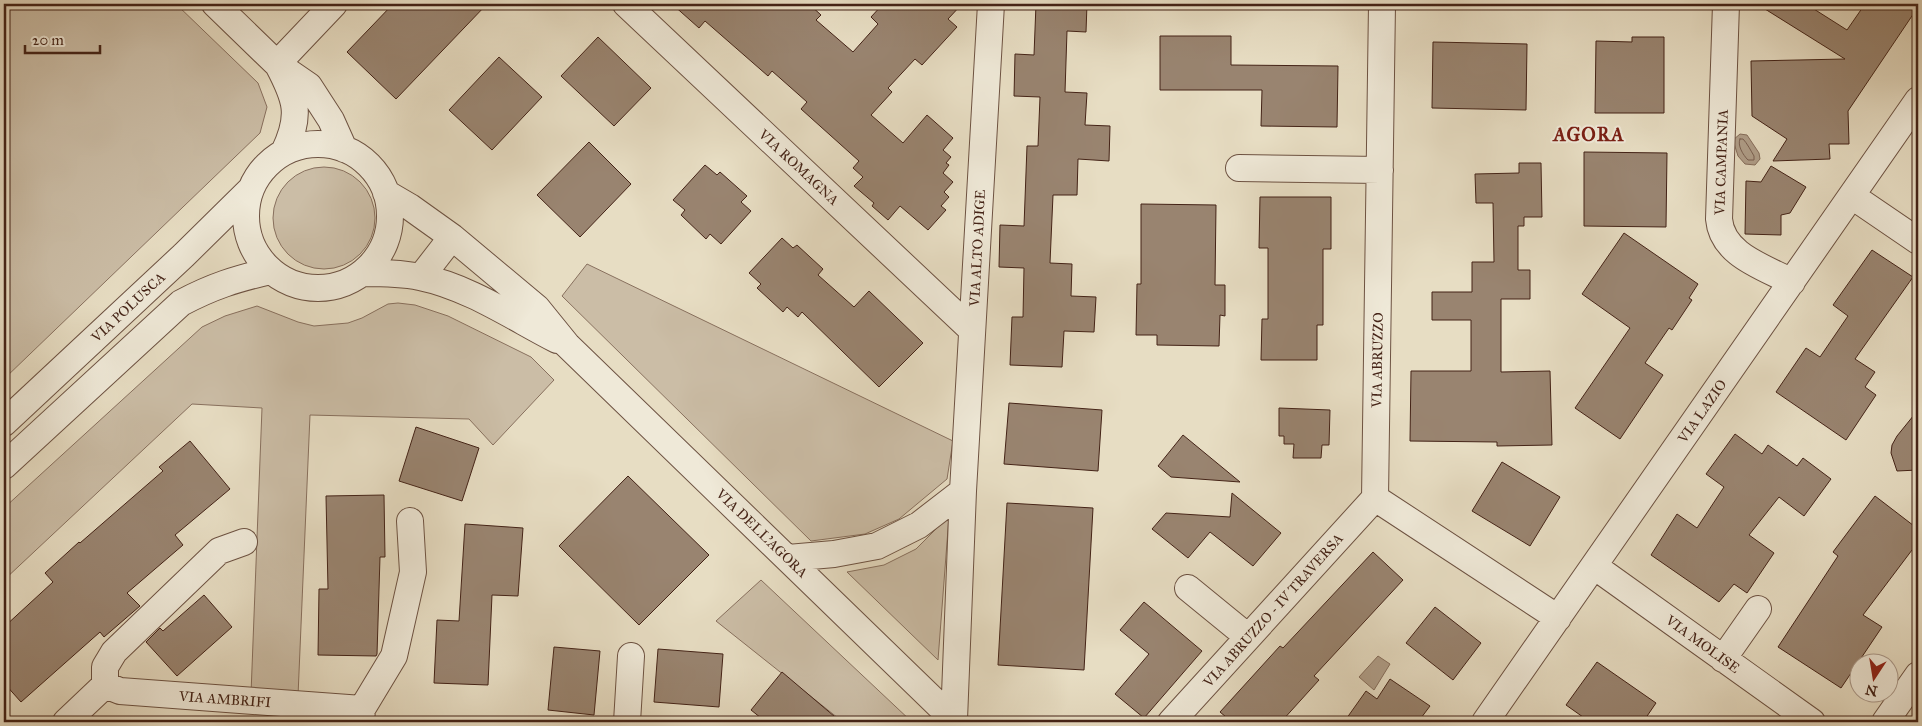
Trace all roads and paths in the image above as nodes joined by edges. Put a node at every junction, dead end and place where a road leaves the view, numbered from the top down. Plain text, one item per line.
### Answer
1 (215, 4) edge
2 (334, 4) edge
3 (626, 4) edge
4 (991, 4) edge
5 (1382, 4) edge
6 (1726, 4) edge
7 (277, 64) junction
8 (1918, 100) edge
9 (344, 149) junction
10 (284, 152) junction
11 (1239, 168) dead end
12 (1380, 170) junction
13 (251, 189) junction
14 (386, 193) junction
15 (1852, 196) junction
16 (452, 237) junction
17 (1918, 241) edge
18 (270, 271) junction
19 (362, 273) junction
20 (421, 277) junction
21 (1792, 282) junction
22 (972, 330) junction
23 (567, 345) junction
24 (4, 423) edge
25 (4, 466) edge
26 (963, 492) junction
27 (1376, 498) junction
28 (410, 521) dead end
29 (244, 542) dead end
30 (788, 558) junction
31 (1594, 566) junction
32 (1188, 588) dead end
33 (1758, 609) dead end
34 (1558, 618) junction
35 (1248, 637) junction
36 (631, 656) dead end
37 (1723, 659) junction
38 (1918, 675) edge
39 (105, 685) junction
40 (362, 716) edge
41 (955, 721) edge
42 (66, 722) edge
43 (627, 722) edge
44 (1171, 722) edge
45 (1485, 722) edge
46 (1812, 722) edge
47 (1885, 722) edge

1 - 7 street, VIA DELL'AGORA
2 - 7 street
3 - 22 street, VIA ROMAGNA
4 - 22 street, VIA ALTO ADIGE
5 - 12 street, VIA ABRUZZO
6 - 21 street, VIA CAMPANIA
7 - 9 street, VIA DELL'AGORA
7 - 10 street, VIA DELL'AGORA
8 - 15 street, VIA LAZIO
9 - 10 street, VIA DELL'AGORA
9 - 14 street, VIA DELL'AGORA
10 - 13 street, VIA DELL'AGORA
11 - 12 street
12 - 27 street, VIA ABRUZZO
13 - 18 street, VIA DELL'AGORA
13 - 24 street, VIA POLUSCA
14 - 16 street, VIA DELL'AGORA
14 - 19 street, VIA DELL'AGORA
15 - 17 street
15 - 21 street, VIA LAZIO
16 - 20 street
16 - 23 street, VIA DELL'AGORA
18 - 19 street, VIA DELL'AGORA
18 - 25 street
19 - 20 street, VIA DELL'AGORA
20 - 23 street, VIA DELL'AGORA
21 - 31 street, VIA LAZIO
22 - 26 street, VIA ALTO ADIGE
23 - 30 street, VIA DELL'AGORA
26 - 30 street
26 - 41 street, VIA ALTO ADIGE
27 - 34 street
27 - 35 street, VIA ABRUZZO - IV TRAVERSA
28 - 40 street
29 - 39 street
30 - 41 street, VIA DELL'AGORA
31 - 34 street, VIA LAZIO
31 - 37 street, VIA MOLISE
32 - 35 street
33 - 37 street
34 - 45 street, VIA LAZIO
35 - 44 street, VIA ABRUZZO - IV TRAVERSA
36 - 43 street
37 - 46 street, VIA MOLISE
38 - 47 street
39 - 40 street, VIA AMBRIFI
39 - 42 street

